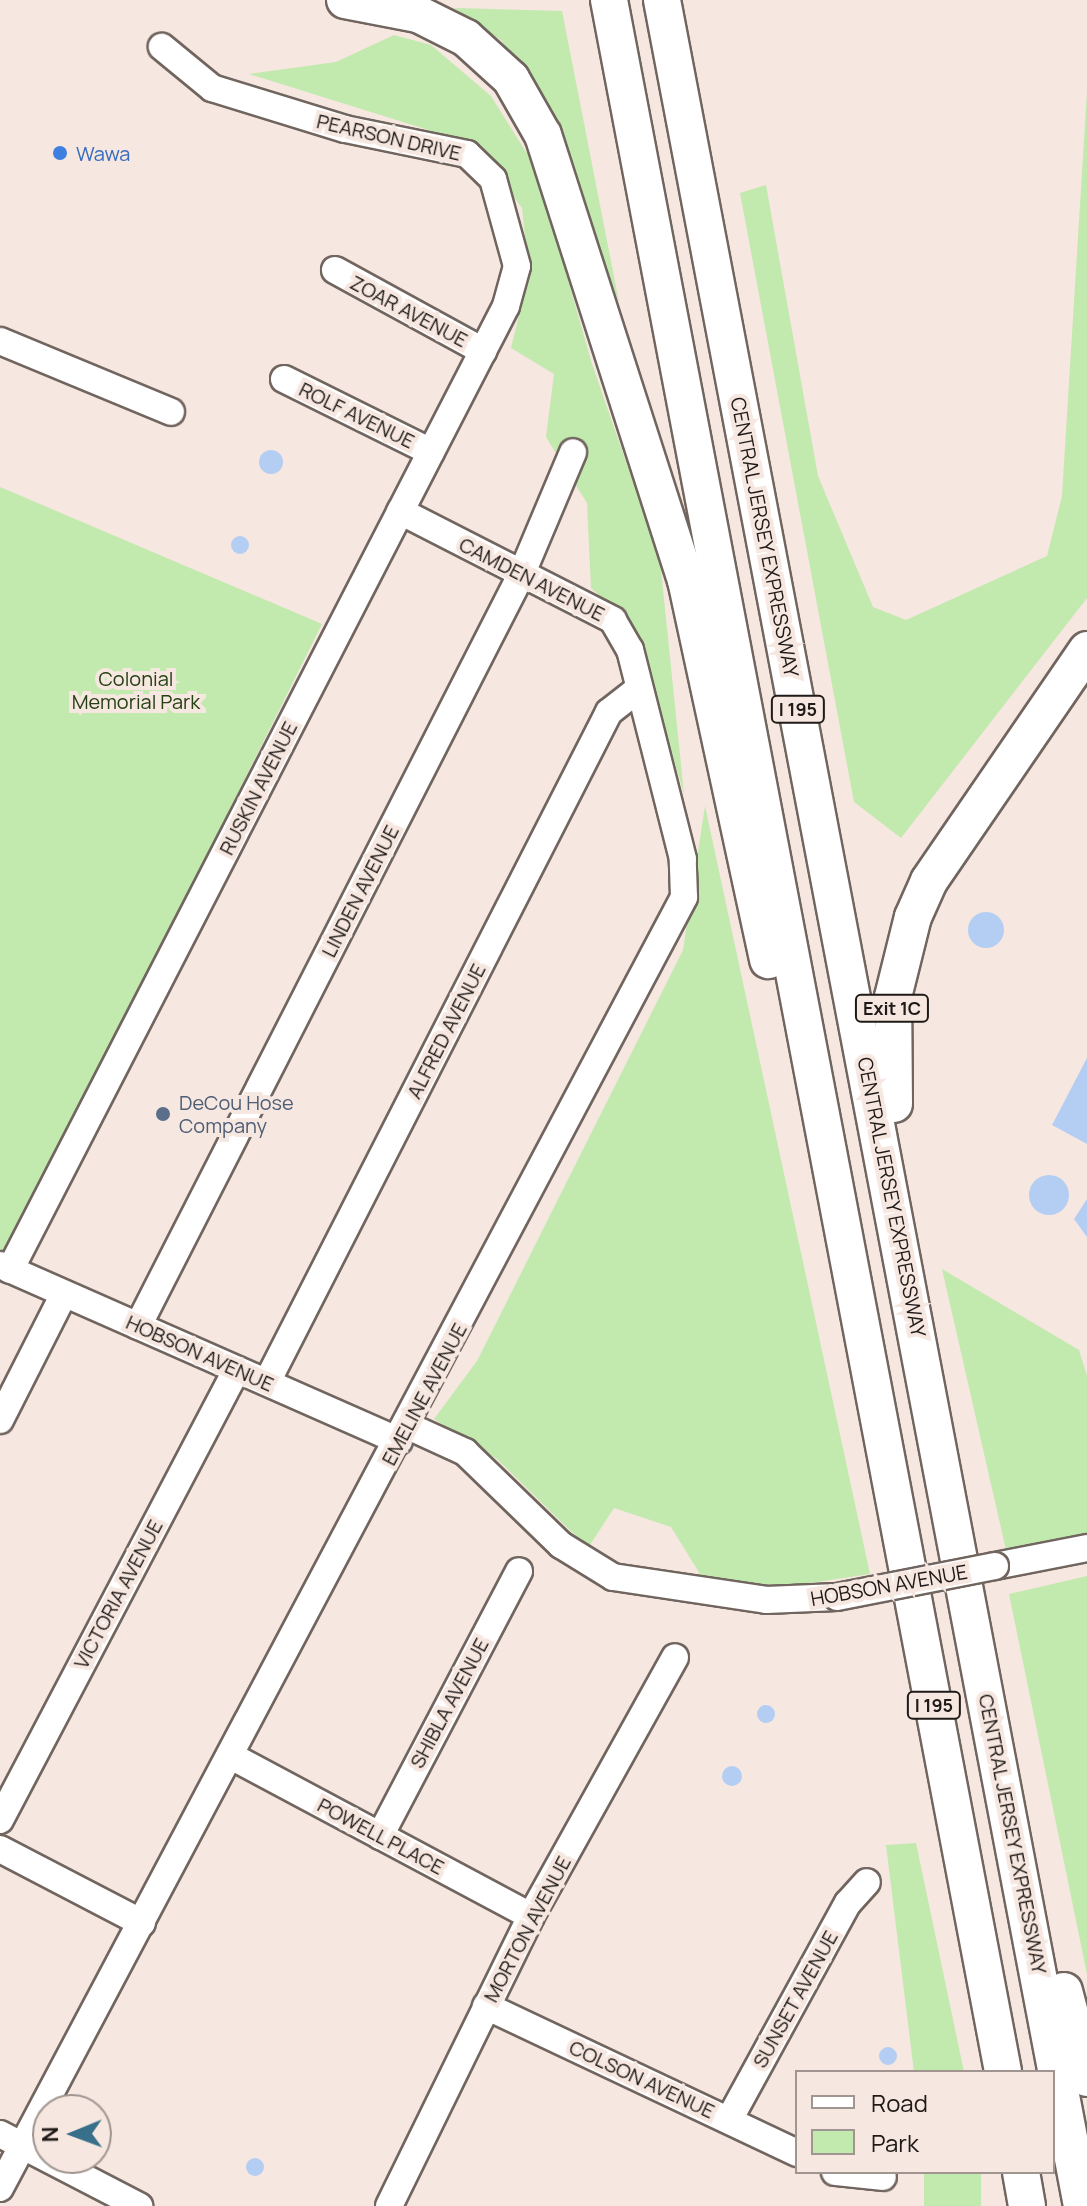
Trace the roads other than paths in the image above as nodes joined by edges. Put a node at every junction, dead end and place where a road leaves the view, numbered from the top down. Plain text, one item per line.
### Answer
1 (345, 0) edge
2 (589, 0) edge
3 (609, 0) edge
4 (662, 0) edge
5 (162, 47) dead end
6 (335, 270) dead end
7 (506, 306) joint
8 (0, 341) edge
9 (483, 351) junction
10 (284, 379) dead end
11 (171, 412) dead end
12 (688, 416) junction
13 (431, 452) junction
14 (573, 452) dead end
15 (400, 511) junction
16 (522, 573) junction
17 (1087, 650) edge
18 (638, 689) junction
19 (683, 859) joint
20 (5, 1267) edge
21 (64, 1294) junction
22 (138, 1326) junction
23 (864, 1339) junction
24 (237, 1369) junction
25 (267, 1382) junction
26 (934, 1419) junction
27 (0, 1420) edge
28 (404, 1433) junction
29 (1087, 1548) edge
30 (519, 1571) dead end
31 (968, 1595) junction
32 (675, 1657) dead end
33 (231, 1756) junction
34 (0, 1820) edge
35 (380, 1836) junction
36 (0, 1849) edge
37 (867, 1882) dead end
38 (531, 1916) junction
39 (142, 1923) junction
40 (486, 2006) junction
41 (1003, 2070) edge
42 (1087, 2078) edge
43 (729, 2120) junction
44 (11, 2140) edge
45 (795, 2152) edge
46 (854, 2174) edge
47 (883, 2177) dead end
48 (0, 2188) edge
49 (139, 2206) edge
50 (389, 2206) edge
51 (1082, 2206) edge

1 - 23 highway
2 - 12 highway
3 - 12 highway, I 195
4 - 26 highway, CENTRAL JERSEY EXPRESSWAY / I 195
5 - 7 street, PEARSON DRIVE
6 - 9 street, ZOAR AVENUE
7 - 9 street, RUSKIN AVENUE
8 - 11 street
9 - 13 street, RUSKIN AVENUE
10 - 13 street, ROLF AVENUE
12 - 23 highway, I 195
13 - 15 street, RUSKIN AVENUE
14 - 16 street, LINDEN AVENUE
15 - 16 street, CAMDEN AVENUE
15 - 20 street, RUSKIN AVENUE
16 - 18 street, CAMDEN AVENUE
16 - 22 street, LINDEN AVENUE
17 - 26 highway, Exit 1C
18 - 19 street, CAMDEN AVENUE
18 - 25 street, ALFRED AVENUE
19 - 28 street, EMELINE AVENUE
20 - 21 street, HOBSON AVENUE
21 - 22 street, HOBSON AVENUE
21 - 27 street
22 - 24 street, HOBSON AVENUE
23 - 41 highway, I 195
24 - 25 street, HOBSON AVENUE
24 - 34 street, VICTORIA AVENUE
25 - 28 street, HOBSON AVENUE
26 - 31 highway, CENTRAL JERSEY EXPRESSWAY / I 195
28 - 29 street, HOBSON AVENUE, bridge
28 - 33 street, EMELINE AVENUE
30 - 35 street, SHIBLA AVENUE
31 - 42 highway
31 - 51 highway, CENTRAL JERSEY EXPRESSWAY / I 195
32 - 38 street, MORTON AVENUE
33 - 35 street, POWELL PLACE
33 - 39 street, EMELINE AVENUE
35 - 38 street, POWELL PLACE
36 - 39 street
37 - 43 street, SUNSET AVENUE
38 - 40 street, MORTON AVENUE
39 - 44 street, EMELINE AVENUE
40 - 43 street, COLSON AVENUE
40 - 50 street, MORTON AVENUE
43 - 45 street, COLSON AVENUE
44 - 48 street, EMELINE AVENUE
44 - 49 street
46 - 47 street

